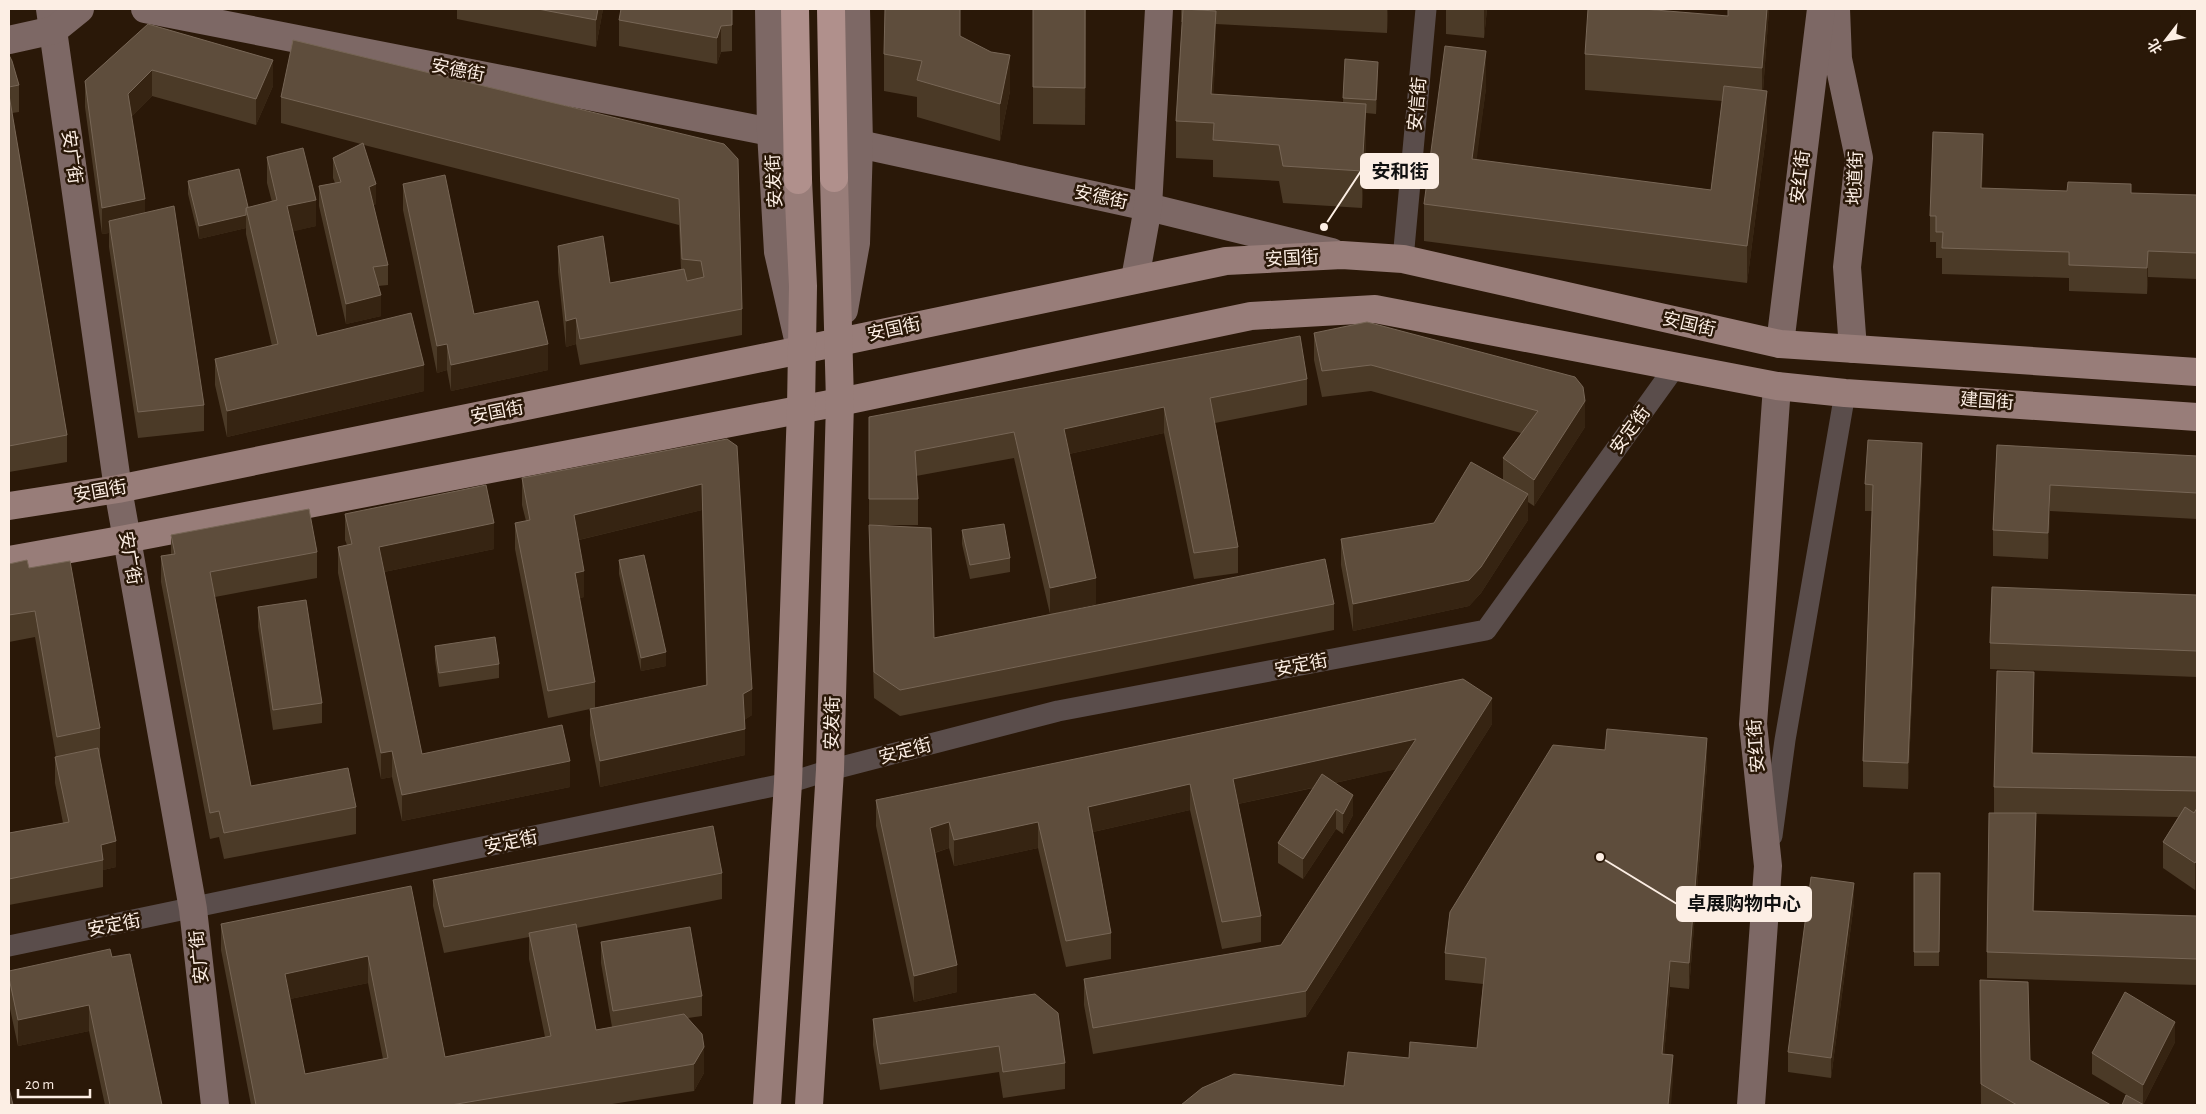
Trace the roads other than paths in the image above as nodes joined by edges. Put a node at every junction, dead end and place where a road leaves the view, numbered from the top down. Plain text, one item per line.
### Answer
1 (80, 9) edge
2 (145, 9) edge
3 (769, 9) edge
4 (795, 9) edge
5 (831, 9) edge
6 (856, 9) edge
7 (1160, 9) edge
8 (1426, 9) edge
9 (1821, 9) edge
10 (1836, 9) edge
11 (52, 19) edge
12 (9, 40) edge
13 (771, 132) junction
14 (859, 144) junction
15 (834, 178) joint
16 (798, 180) joint
17 (1148, 207) junction
18 (1342, 255) junction
19 (1403, 258) junction
20 (1135, 280) junction
21 (838, 341) junction
22 (1780, 344) junction
23 (1853, 349) junction
24 (801, 350) junction
25 (1675, 367) junction
26 (2197, 372) edge
27 (1777, 386) junction
28 (1845, 393) junction
29 (840, 402) junction
30 (801, 408) junction
31 (2197, 417) edge
32 (118, 489) junction
33 (9, 506) edge
34 (126, 539) junction
35 (9, 560) edge
36 (830, 770) junction
37 (788, 783) junction
38 (1768, 866) junction
39 (194, 909) junction
40 (9, 946) edge
41 (215, 1105) edge
42 (767, 1105) edge
43 (809, 1105) edge
44 (1751, 1105) edge

1 - 11 street
2 - 13 street, 安德街
3 - 13 street, 安发街
4 - 16 highway, 安发街
5 - 15 highway, 安发街
6 - 14 street, 安发街
7 - 17 street
8 - 19 street, 安信街
9 - 22 street, 安红街
10 - 23 street, 地道街
11 - 12 street
11 - 32 street, 安广街
13 - 24 street, 安发街
14 - 17 street, 安德街
14 - 21 street, 安发街
15 - 21 main road, 安发街
16 - 24 main road, 安发街
17 - 18 street, 安德街
17 - 20 street
18 - 19 main road, 安国街
18 - 20 main road, 安国街
19 - 22 main road, 安国街
20 - 21 main road, 安国街
21 - 24 main road, 安国街
21 - 29 main road, 安发街
22 - 23 main road
23 - 26 main road
24 - 30 main road, 安发街
24 - 32 main road, 安国街
25 - 27 main road
25 - 29 main road
25 - 36 street, 安定街
27 - 28 main road, 建国街
27 - 38 street, 安红街
28 - 31 main road, 建国街
28 - 38 street
29 - 30 main road
29 - 36 main road, 安发街
30 - 34 main road
30 - 37 main road, 安发街
32 - 33 main road, 安国街
32 - 34 street, 安广街
34 - 35 main road
34 - 39 street, 安广街
36 - 37 street, 安定街
36 - 43 main road, 安发街
37 - 39 street, 安定街
37 - 42 main road, 安发街
38 - 44 street, 安红街
39 - 40 street, 安定街
39 - 41 street, 安广街

